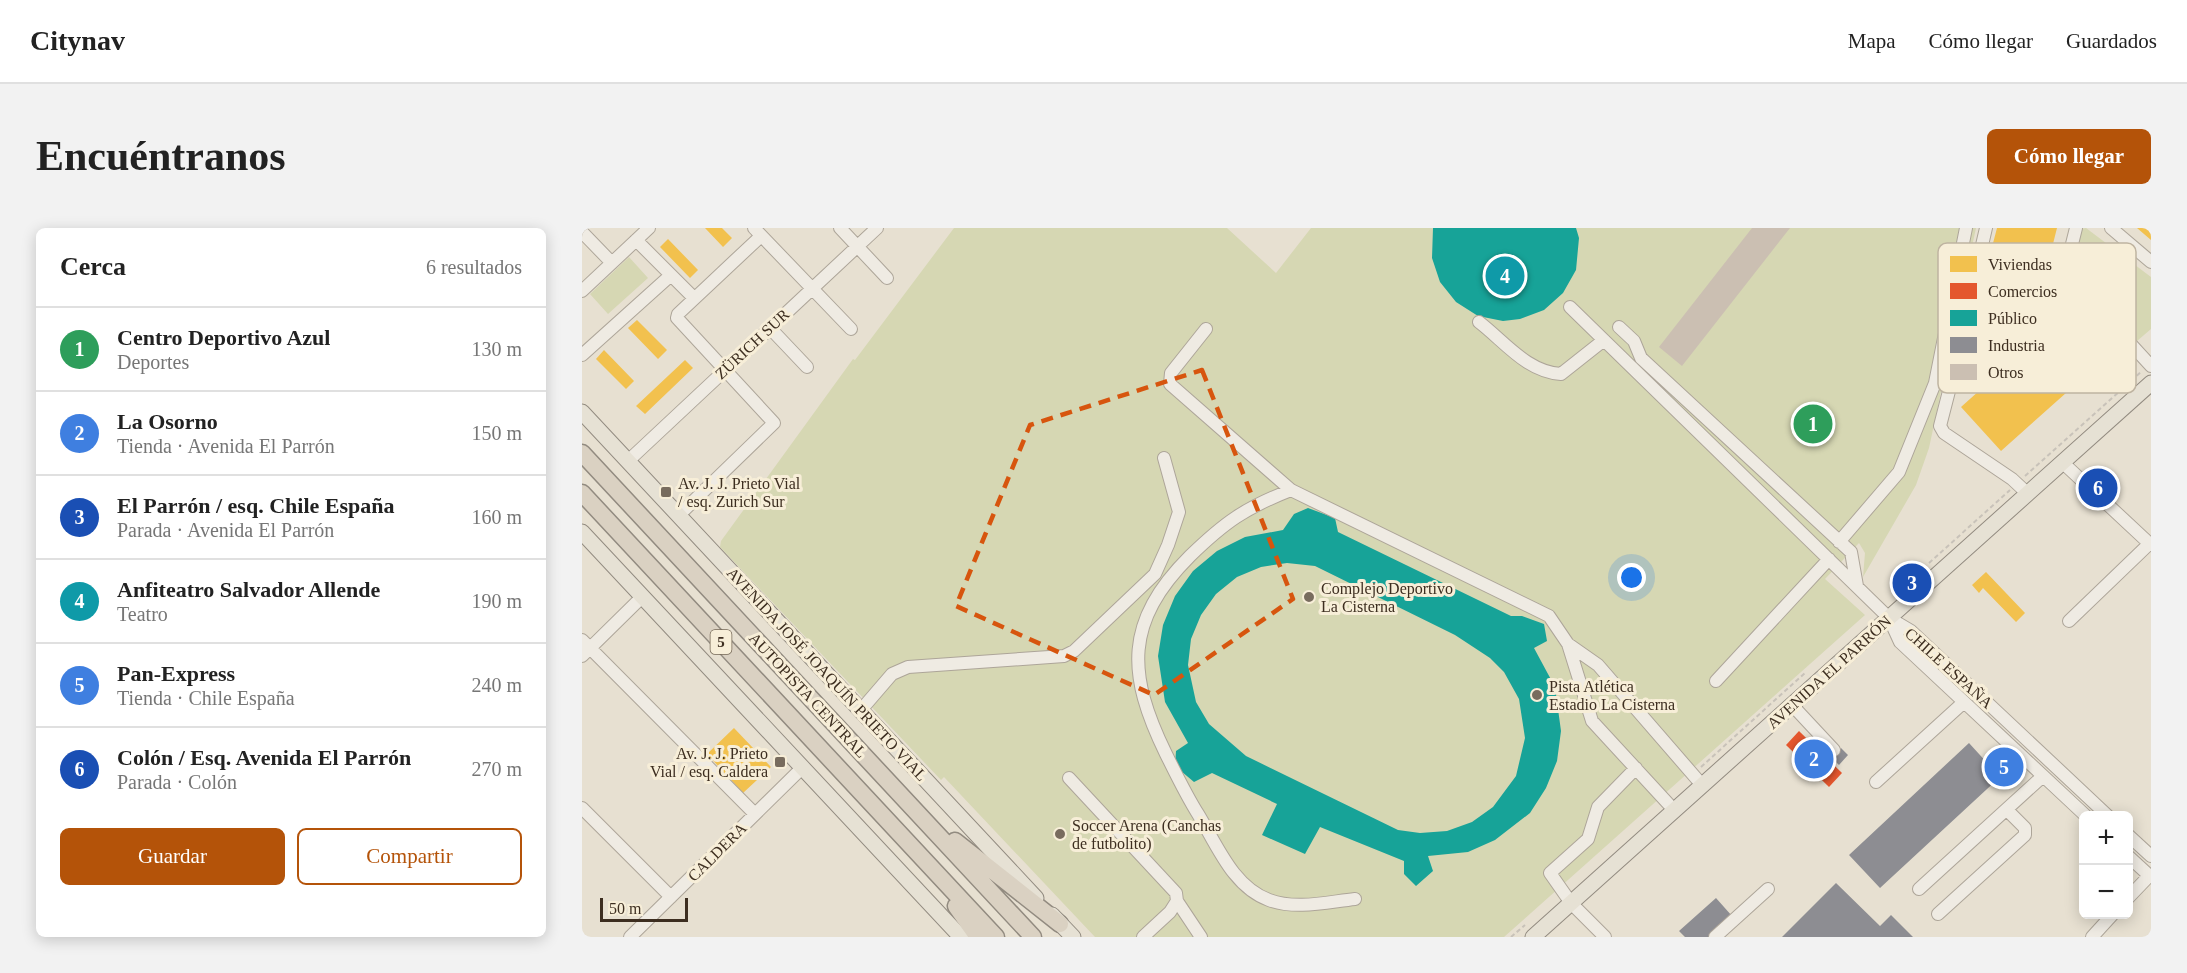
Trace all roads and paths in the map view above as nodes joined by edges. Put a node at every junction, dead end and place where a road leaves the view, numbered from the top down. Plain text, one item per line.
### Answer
1 (649, 228) edge
2 (840, 228) edge
3 (877, 228) edge
4 (1966, 228) edge
5 (1986, 228) edge
6 (2076, 228) edge
7 (2111, 228) edge
8 (582, 232) edge
9 (758, 232) edge
10 (636, 240) junction
11 (1963, 243) edge
12 (1983, 243) edge
13 (2072, 243) edge
14 (2129, 243) edge
15 (857, 246) junction
16 (2136, 249) edge
17 (2151, 262) edge
18 (612, 263) junction
19 (671, 275) junction
20 (887, 279) dead end
21 (812, 288) junction
22 (582, 291) edge
23 (694, 298) junction
24 (1570, 308) dead end
25 (1479, 322) dead end
26 (1620, 327) dead end
27 (770, 328) junction
28 (851, 329) dead end
29 (1206, 329) dead end
30 (1604, 340) junction
31 (2136, 351) edge
32 (582, 355) edge
33 (2150, 366) edge
34 (807, 367) dead end
35 (1938, 368) edge
36 (725, 370) junction
37 (2136, 379) edge
38 (2151, 383) edge
39 (1948, 393) edge
40 (2122, 393) edge
41 (582, 412) edge
42 (582, 453) edge
43 (1164, 458) dead end
44 (628, 461) junction
45 (2062, 462) junction
46 (2022, 488) junction
47 (1291, 490) junction
48 (582, 493) edge
49 (679, 516) junction
50 (582, 532) edge
51 (1839, 542) junction
52 (2150, 544) edge
53 (1829, 559) junction
54 (1922, 569) dead end
55 (1857, 585) junction
56 (643, 596) junction
57 (1888, 618) junction
58 (2069, 621) dead end
59 (1568, 644) junction
60 (585, 648) edge
61 (1808, 671) dead end
62 (1716, 681) dead end
63 (1964, 702) junction
64 (1792, 705) junction
65 (861, 710) junction
66 (1834, 750) dead end
67 (803, 767) junction
68 (1636, 768) junction
69 (2043, 776) junction
70 (1069, 778) dead end
71 (1697, 780) junction
72 (1876, 782) dead end
73 (582, 808) edge
74 (914, 809) junction
75 (1674, 810) junction
76 (2008, 811) junction
77 (2081, 811) edge
78 (2103, 811) edge
79 (755, 814) junction
80 (2133, 840) edge
81 (2151, 856) edge
82 (2133, 860) edge
83 (931, 867) junction
84 (2150, 876) edge
85 (1768, 889) dead end
86 (1919, 889) dead end
87 (2133, 893) edge
88 (670, 897) junction
89 (1354, 899) dead end
90 (1177, 901) junction
91 (1570, 903) junction
92 (1938, 914) dead end
93 (2109, 919) edge
94 (1528, 922) dead end
95 (1060, 924) junction
96 (630, 937) edge
97 (961, 937) edge
98 (978, 937) edge
99 (996, 937) edge
100 (1033, 937) edge
101 (1073, 937) edge
102 (1143, 937) edge
103 (1201, 937) edge
104 (1511, 937) edge
105 (1533, 937) edge
106 (1605, 937) edge
107 (1715, 937) edge
108 (2092, 937) edge

1 - 10 street
2 - 15 street
3 - 15 street, ZÜRICH SUR
4 - 11 street
5 - 12 street
6 - 13 street
7 - 14 street
8 - 18 street
9 - 21 street
9 - 23 street
10 - 18 street
10 - 19 street
15 - 20 street
15 - 21 street, ZÜRICH SUR
16 - 17 street
18 - 22 street
19 - 23 street
19 - 32 street
21 - 27 street, ZÜRICH SUR
21 - 28 street
23 - 36 street
24 - 30 street
25 - 30 street
26 - 51 street
27 - 34 street
27 - 36 street, ZÜRICH SUR
29 - 47 street
30 - 53 street
31 - 33 street
33 - 37 path
35 - 51 street
36 - 44 street, ZÜRICH SUR
36 - 49 street
38 - 45 main road, AVENIDA EL PARRÓN
39 - 46 street
40 - 46 path
41 - 44 main road, AVENIDA JOSÉ JOAQUÍN PRIETO VIAL
42 - 74 highway, AUTOPISTA CENTRAL / 5
43 - 65 street
44 - 49 main road, AVENIDA JOSÉ JOAQUÍN PRIETO VIAL
45 - 46 main road, AVENIDA EL PARRÓN
45 - 52 street
46 - 54 path
46 - 57 main road, AVENIDA EL PARRÓN
47 - 59 street
47 - 89 street
48 - 83 highway, AUTOPISTA CENTRAL / 5
49 - 65 main road, AVENIDA JOSÉ JOAQUÍN PRIETO VIAL
50 - 56 main road
51 - 55 street
52 - 58 street
53 - 55 street
53 - 62 street
55 - 57 street
56 - 60 street
56 - 67 main road
57 - 63 street, CHILE ESPAÑA
57 - 64 main road, AVENIDA EL PARRÓN
57 - 78 street, CHILE ESPAÑA
59 - 68 street
59 - 71 street
60 - 79 street
61 - 71 path
63 - 69 street, CHILE ESPAÑA
63 - 72 street
64 - 66 street
64 - 71 main road, AVENIDA EL PARRÓN
65 - 95 main road, AVENIDA JOSÉ JOAQUÍN PRIETO VIAL
67 - 79 street, CALDERA
67 - 97 main road
68 - 75 street
68 - 91 street
69 - 76 street
69 - 77 street, CHILE ESPAÑA
70 - 90 street
71 - 75 main road, AVENIDA EL PARRÓN
73 - 88 street
74 - 95 highway
74 - 100 highway, AUTOPISTA CENTRAL / 5
75 - 91 main road, AVENIDA EL PARRÓN
76 - 86 street
76 - 92 street
79 - 88 street, CALDERA
80 - 81 street
82 - 84 street
83 - 98 highway
83 - 99 highway, AUTOPISTA CENTRAL / 5
84 - 87 street
85 - 107 street
88 - 96 street, CALDERA
90 - 102 street
90 - 103 street
91 - 105 main road, AVENIDA EL PARRÓN
91 - 106 street
93 - 108 street
94 - 104 path
95 - 101 main road, AVENIDA JOSÉ JOAQUÍN PRIETO VIAL

